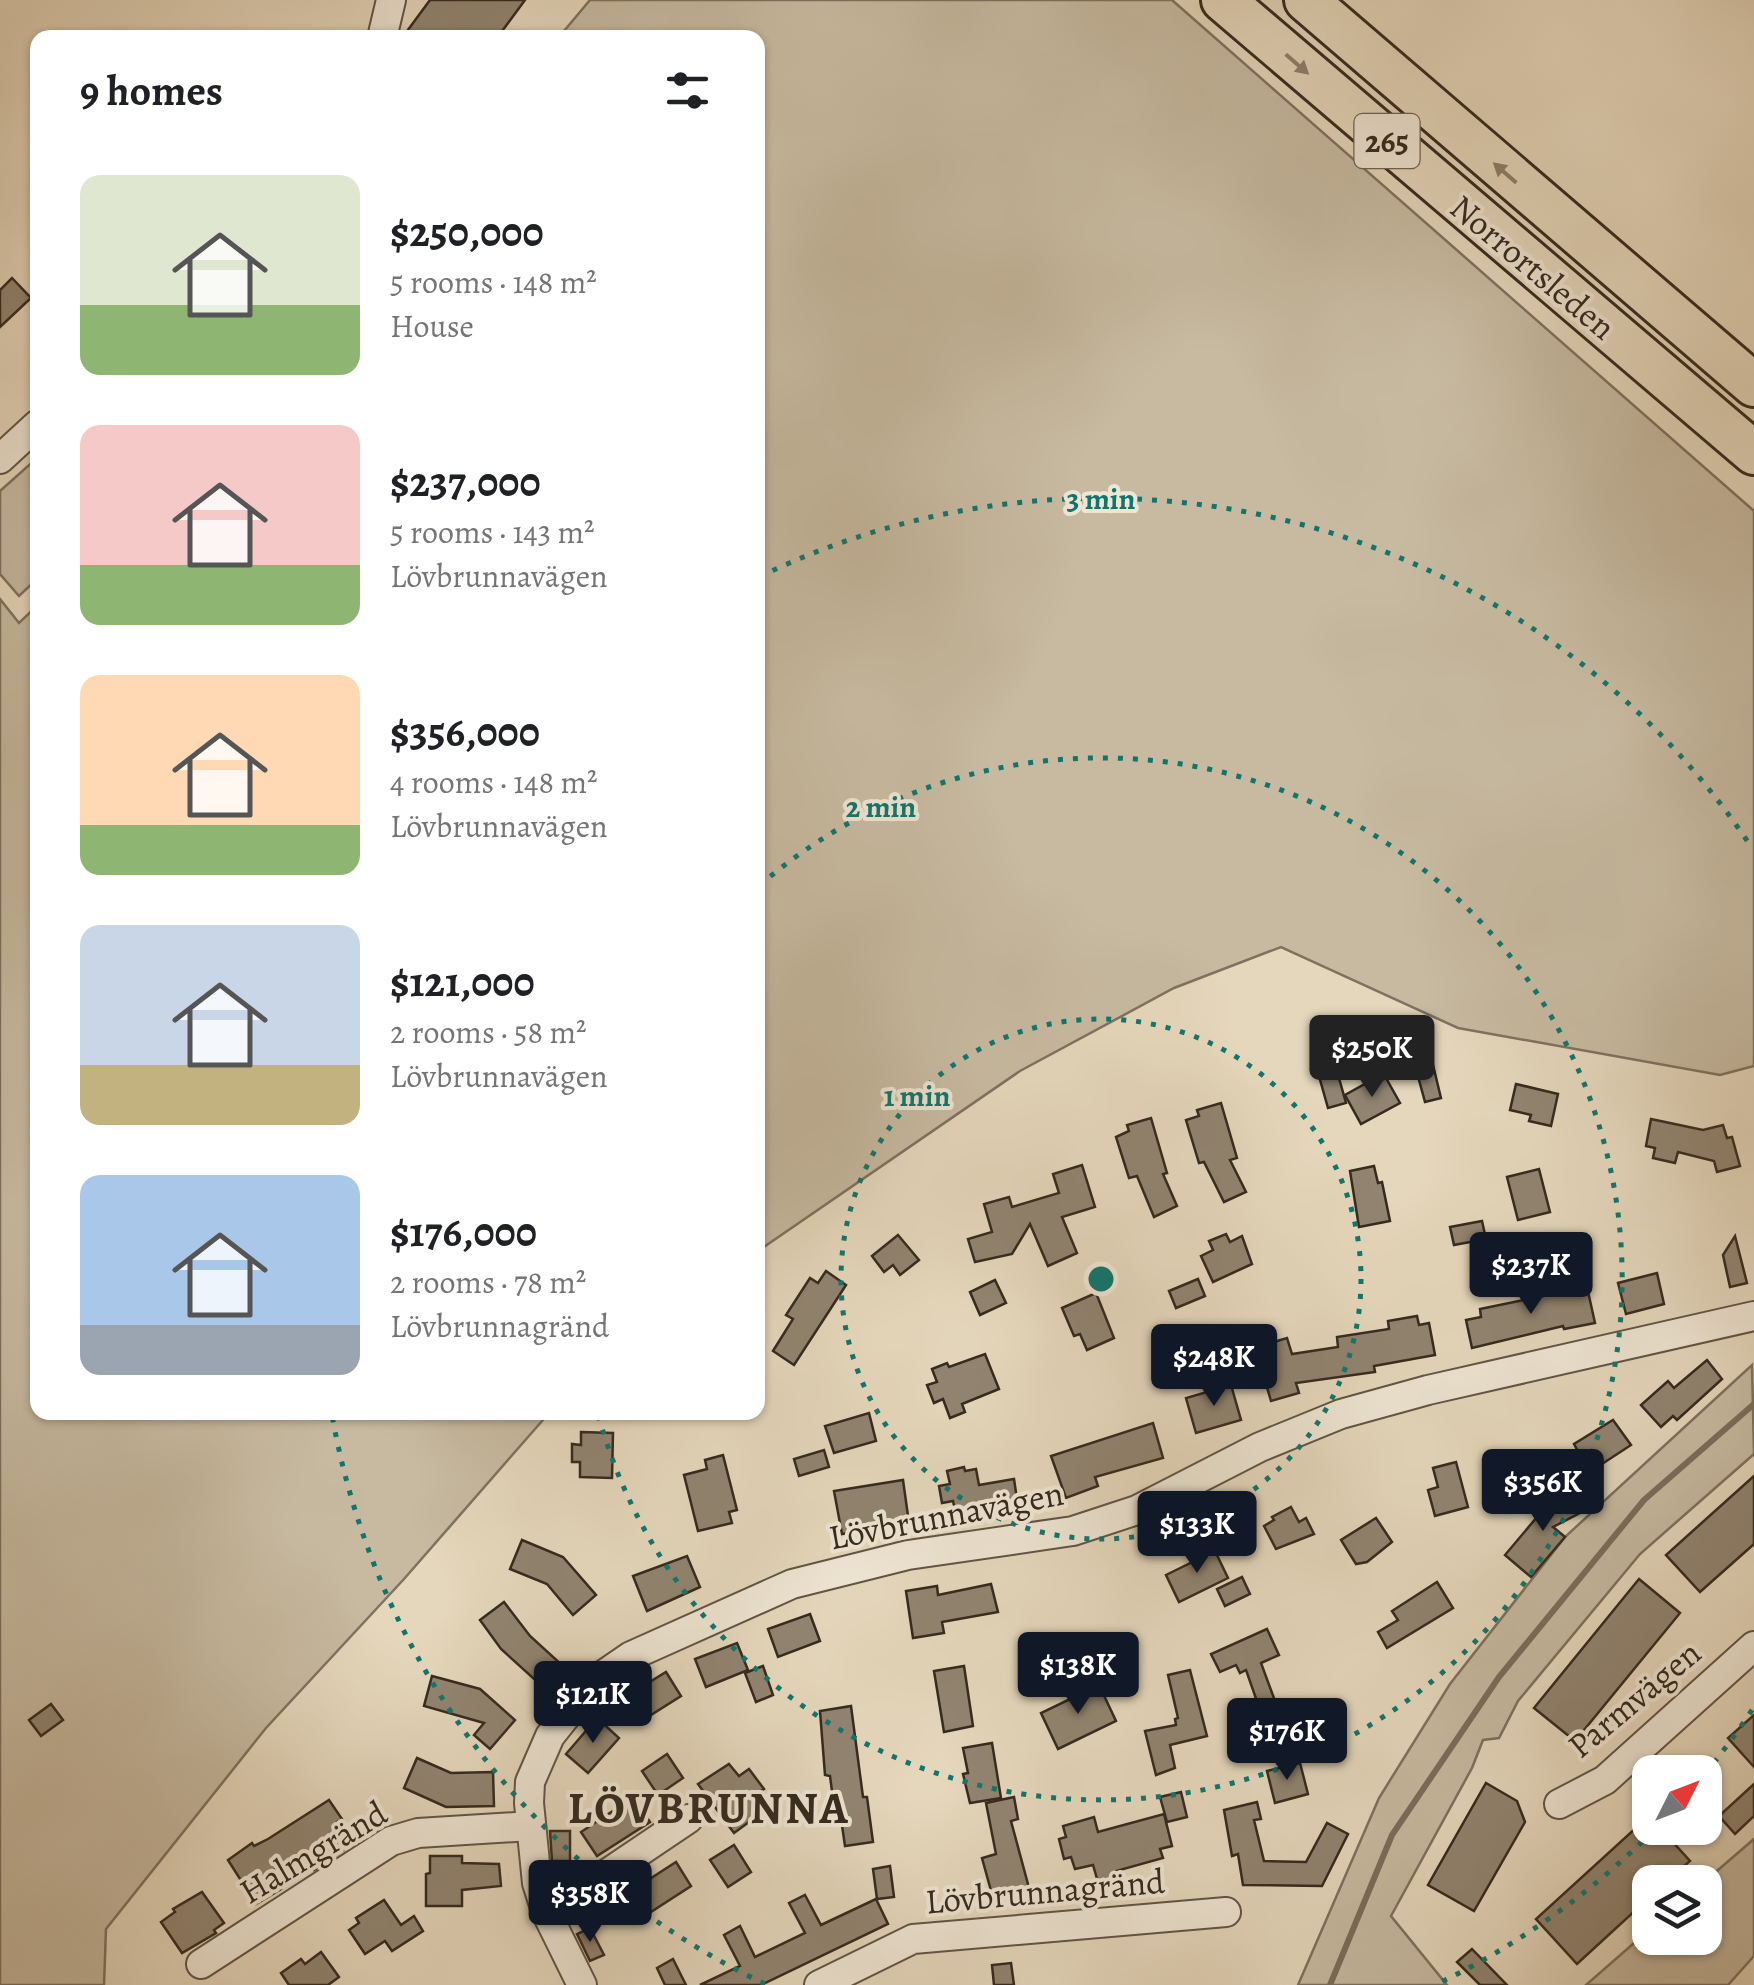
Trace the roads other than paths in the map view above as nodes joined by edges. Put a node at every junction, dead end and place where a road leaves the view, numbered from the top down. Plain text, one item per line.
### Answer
1 (392, 0) edge
2 (1223, 0) edge
3 (1306, 0) edge
4 (384, 30) edge
5 (1579, 238) junction
6 (1550, 282) junction
7 (1754, 360) edge
8 (1754, 385) edge
9 (30, 431) edge
10 (1754, 454) edge
11 (0, 459) edge
12 (1754, 476) edge
13 (1754, 1316) edge
14 (1754, 1646) edge
15 (1559, 1804) dead end
16 (688, 1819) dead end
17 (531, 1826) junction
18 (1226, 1912) dead end
19 (547, 1914) junction
20 (201, 1964) dead end
21 (582, 1985) edge
22 (819, 1985) edge

1 - 4 street
2 -> 6 highway, Norrortsleden / 265
5 -> 3 highway, Norrortsleden / 265
5 - 7 highway
5 - 8 highway, Norrortsleden / 265
6 - 10 highway, Norrortsleden / 265
6 - 12 highway
9 - 11 street
13 - 17 street, Lövbrunnavägen
14 - 15 street, Parmvägen
16 - 19 street
17 - 19 street, Lövbrunnavägen
17 - 20 street, Halmgränd
18 - 22 street, Lövbrunnagränd
19 - 21 street, Lövbrunnavägen

